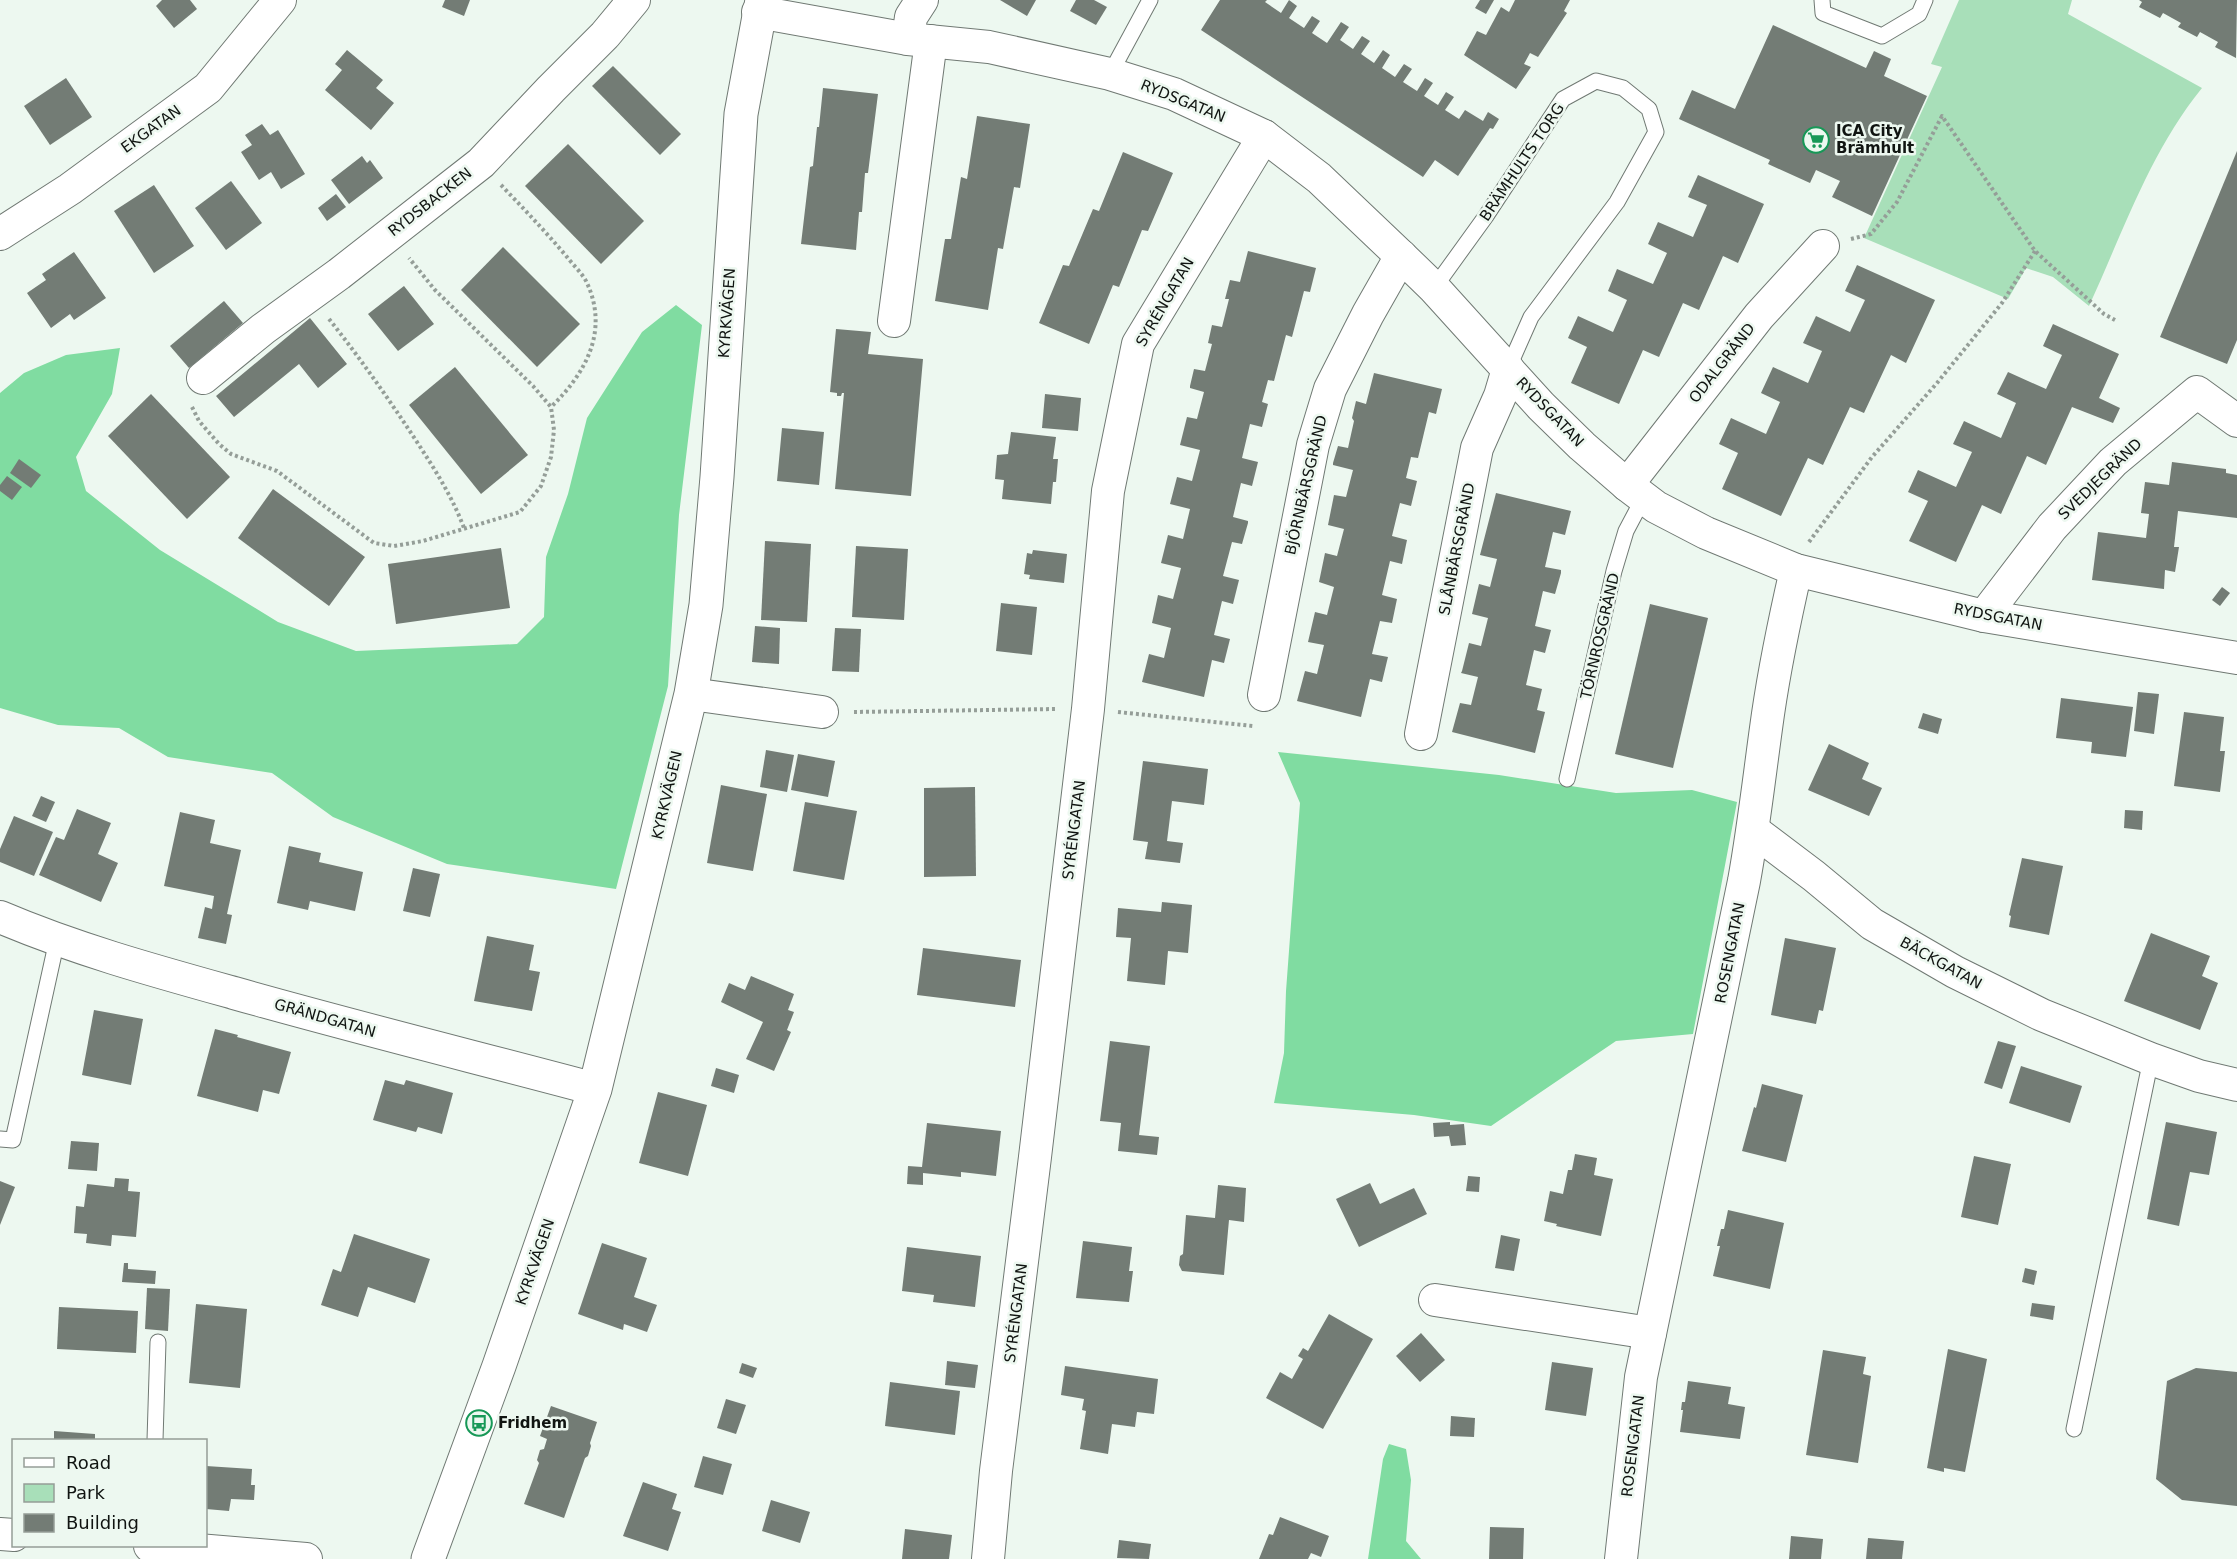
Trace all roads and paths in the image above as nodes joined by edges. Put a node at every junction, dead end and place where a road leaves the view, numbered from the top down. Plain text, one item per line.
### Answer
1 (280, 0) edge
2 (634, 0) edge
3 (922, 0) edge
4 (1150, 0) edge
5 (1822, 0) edge
6 (1925, 0) edge
7 (760, 6) edge
8 (920, 40) junction
9 (1110, 74) junction
10 (1264, 136) junction
11 (480, 163) junction
12 (0, 234) edge
13 (389, 234) junction
14 (1823, 246) joint
15 (2035, 251) junction
16 (1401, 256) junction
17 (1434, 288) junction
18 (310, 295) junction
19 (2115, 320) dead end
20 (894, 321) dead end
21 (1508, 369) junction
22 (203, 378) joint
23 (551, 406) junction
24 (2237, 421) edge
25 (1636, 491) junction
26 (464, 528) junction
27 (1796, 570) junction
28 (1984, 616) junction
29 (2237, 658) edge
30 (691, 694) junction
31 (1264, 695) joint
32 (1088, 709) junction
33 (822, 712) joint
34 (1421, 734) dead end
35 (1567, 779) dead end
36 (1753, 830) junction
37 (0, 917) edge
38 (57, 940) junction
39 (2151, 1059) junction
40 (2237, 1085) edge
41 (595, 1089) junction
42 (0, 1139) edge
43 (1435, 1300) dead end
44 (1650, 1334) junction
45 (158, 1342) dead end
46 (2074, 1429) dead end
47 (155, 1439) edge
48 (164, 1547) edge
49 (306, 1559) edge
50 (428, 1559) edge
51 (988, 1559) edge
52 (1621, 1559) edge

1 - 12 street, EKGATAN
2 - 11 street, RYDSBACKEN
3 - 8 street
4 - 9 lane
5 - 6 lane
7 - 8 street, RYDSGATAN
7 - 30 street, KYRKVÄGEN
8 - 9 street, RYDSGATAN
8 - 20 street
9 - 10 street, RYDSGATAN
10 - 16 street, RYDSGATAN
10 - 32 street, SYRÉNGATAN
11 - 13 street, RYDSBACKEN
11 - 23 path
13 - 18 street, RYDSBACKEN
13 - 23 path
14 - 15 path
14 - 25 street, ODALGRÄND
15 - 19 path
15 - 27 path
16 - 17 street, RYDSGATAN
16 - 31 street, BJÖRNBÄRSGRÄND
17 - 21 street, RYDSGATAN
17 - 21 lane, BRÄMHULTS TORG
18 - 22 street, RYDSBACKEN
18 - 26 path
21 - 25 street, RYDSGATAN
21 - 34 street, SLÅNBÄRSGRÄND
22 - 26 path
23 - 26 path
24 - 28 street, SVEDJEGRÄND
25 - 27 street, RYDSGATAN
25 - 35 lane, TÖRNROSGRÄND
27 - 28 street, RYDSGATAN
27 - 36 street, ROSENGATAN
28 - 29 street, RYDSGATAN
30 - 33 street
30 - 41 street, KYRKVÄGEN
31 - 32 path
32 - 33 path
32 - 51 street, SYRÉNGATAN
36 - 39 street, BÄCKGATAN
36 - 44 street, ROSENGATAN
37 - 38 street, GRÄNDGATAN
38 - 41 street, GRÄNDGATAN
38 - 42 lane
39 - 40 street, BÄCKGATAN
39 - 46 lane
41 - 50 street, KYRKVÄGEN
43 - 44 street
44 - 52 street, ROSENGATAN
45 - 47 lane
48 - 49 street

